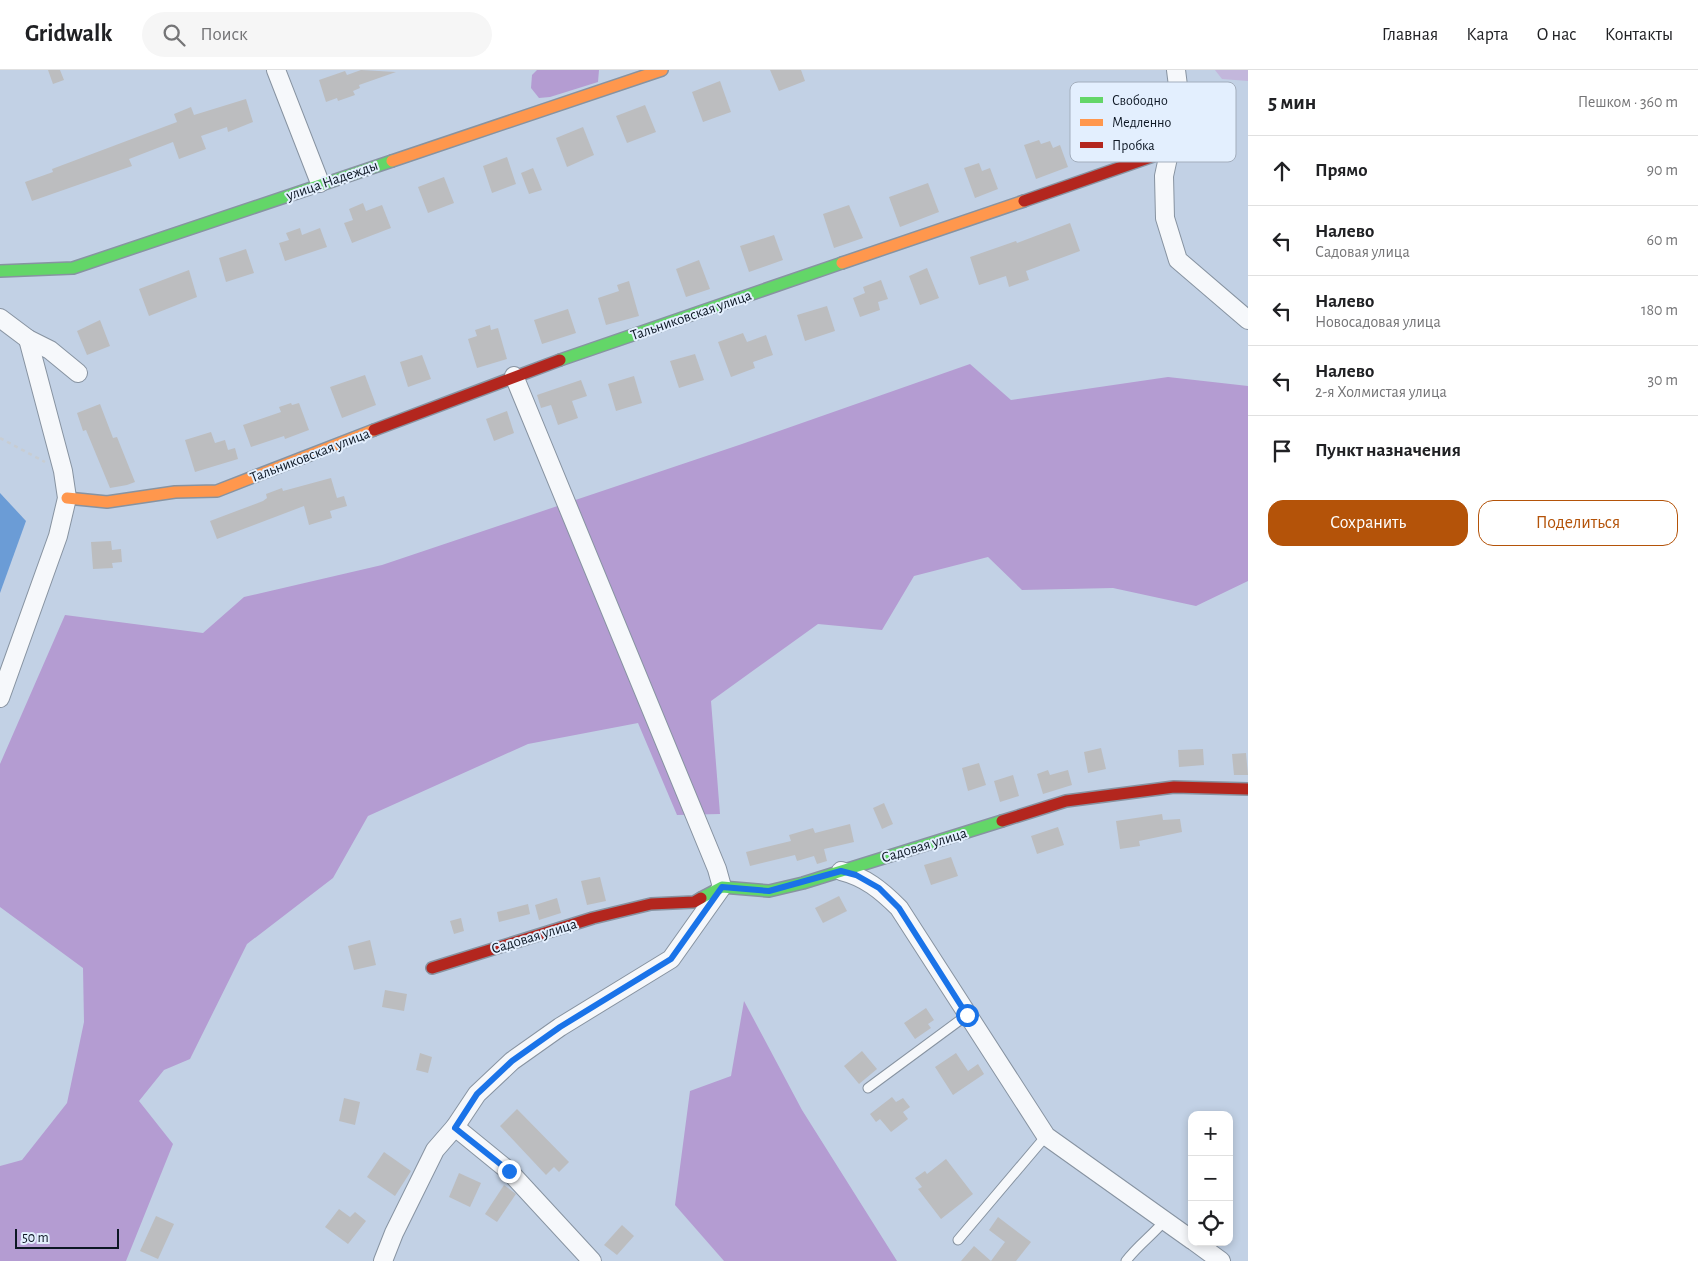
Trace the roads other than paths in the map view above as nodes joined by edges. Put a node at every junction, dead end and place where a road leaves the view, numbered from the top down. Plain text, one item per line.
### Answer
1 (276, 70) edge
2 (662, 70) edge
3 (1133, 162) edge
4 (1166, 162) edge
5 (320, 184) junction
6 (0, 271) edge
7 (0, 318) edge
8 (1248, 320) edge
9 (28, 339) junction
10 (78, 373) dead end
11 (514, 376) junction
12 (67, 498) junction
13 (0, 698) edge
14 (1248, 789) edge
15 (841, 871) junction
16 (722, 887) junction
17 (432, 968) dead end
18 (967, 1015) junction
19 (868, 1088) dead end
20 (455, 1128) junction
21 (1046, 1136) junction
22 (1165, 1220) junction
23 (1188, 1237) edge
24 (958, 1240) dead end
25 (1200, 1246) edge
26 (383, 1261) edge
27 (592, 1261) edge
28 (1126, 1261) edge
29 (1221, 1261) edge

1 - 5 street
2 - 5 street, улица Надежды
3 - 11 street, Тальниковская улица
4 - 8 street
5 - 6 street, улица Надежды
7 - 9 street
9 - 10 street
9 - 12 street
11 - 12 street, Тальниковская улица
11 - 16 street
12 - 13 street
14 - 15 street, Садовая улица
15 - 16 street, Садовая улица
15 - 18 street
16 - 17 street, Садовая улица
16 - 20 street
18 - 19 lane
18 - 21 street
20 - 26 street
20 - 27 street
21 - 22 street
21 - 24 lane
22 - 23 street
22 - 28 lane
25 - 29 street

